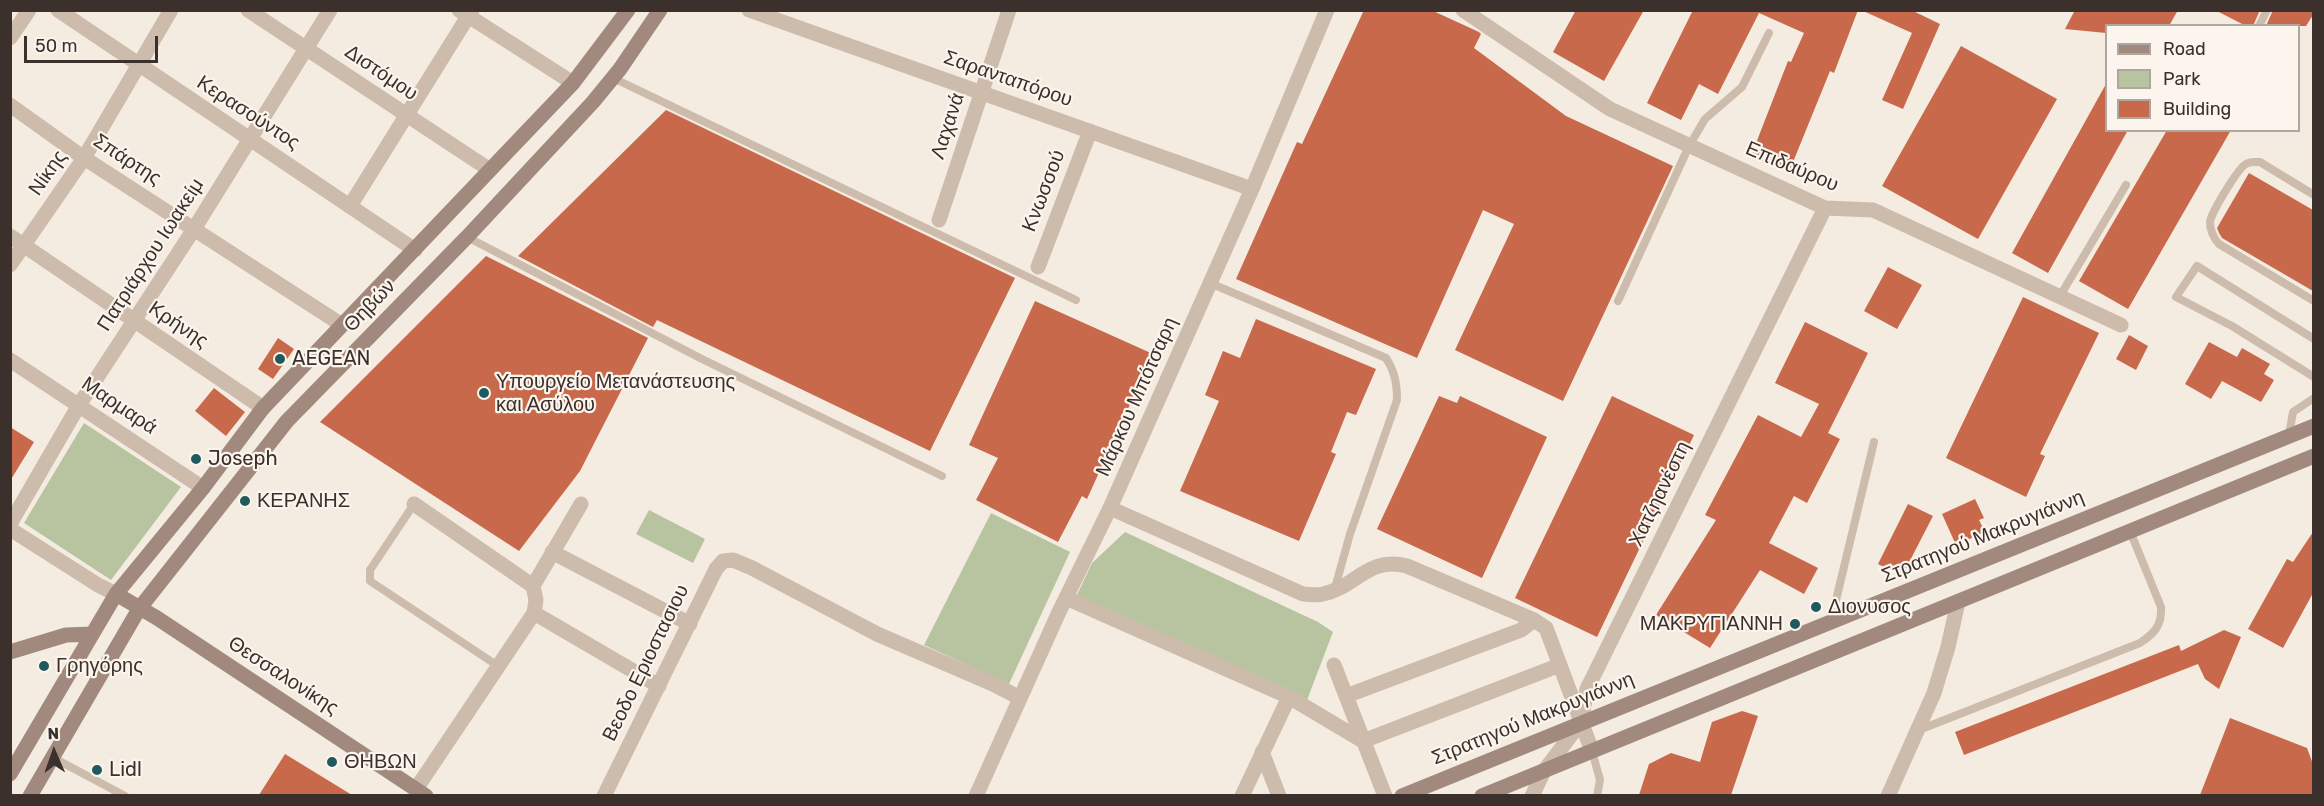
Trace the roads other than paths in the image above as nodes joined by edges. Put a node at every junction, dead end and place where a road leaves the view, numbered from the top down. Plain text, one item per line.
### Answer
1 (28, 10) edge
2 (58, 10) edge
3 (171, 10) edge
4 (248, 10) edge
5 (330, 10) edge
6 (628, 10) edge
7 (660, 10) edge
8 (749, 10) edge
9 (1008, 10) edge
10 (1327, 10) edge
11 (1463, 10) edge
12 (2266, 10) edge
13 (466, 12) edge
14 (2260, 24) edge
15 (1769, 33) dead end
16 (10, 38) edge
17 (307, 49) junction
18 (139, 66) junction
19 (613, 78) junction
20 (573, 83) junction
21 (981, 92) junction
22 (10, 105) edge
23 (407, 115) junction
24 (1090, 130) junction
25 (250, 138) junction
26 (1689, 146) junction
27 (84, 158) junction
28 (490, 170) junction
29 (2126, 185) dead end
30 (1252, 189) junction
31 (2313, 195) edge
32 (351, 206) junction
33 (1825, 208) junction
34 (939, 220) dead end
35 (194, 229) junction
36 (467, 237) junction
37 (17, 241) edge
38 (415, 250) junction
39 (10, 265) edge
40 (1038, 267) dead end
41 (1210, 283) junction
42 (2060, 296) junction
43 (1076, 300) dead end
44 (1618, 301) dead end
45 (2313, 301) edge
46 (135, 321) junction
47 (342, 325) junction
48 (2121, 325) dead end
49 (2313, 339) edge
50 (10, 360) edge
51 (2313, 377) edge
52 (2313, 398) edge
53 (79, 405) junction
54 (263, 408) junction
55 (2313, 426) edge
56 (2289, 435) junction
57 (1874, 442) dead end
58 (2313, 456) edge
59 (942, 476) dead end
60 (203, 488) junction
61 (414, 504) joint
62 (581, 504) dead end
63 (1110, 508) junction
64 (10, 524) edge
65 (10, 529) edge
66 (2130, 531) junction
67 (552, 552) junction
68 (533, 586) junction
69 (1334, 591) junction
70 (116, 594) junction
71 (1066, 598) junction
72 (1958, 602) junction
73 (139, 609) junction
74 (534, 613) junction
75 (1534, 620) junction
76 (1832, 621) junction
77 (690, 624) junction
78 (92, 634) junction
79 (10, 652) edge
80 (1334, 665) dead end
81 (1560, 665) junction
82 (499, 666) junction
83 (659, 686) junction
84 (1346, 696) junction
85 (1289, 697) junction
86 (1020, 698) junction
87 (1581, 722) junction
88 (1917, 730) junction
89 (1363, 741) junction
90 (1592, 751) junction
91 (1262, 752) junction
92 (52, 757) junction
93 (1544, 771) junction
94 (10, 774) edge
95 (421, 792) edge
96 (31, 795) edge
97 (125, 795) edge
98 (604, 795) edge
99 (976, 795) edge
100 (1242, 795) edge
101 (1279, 795) edge
102 (1385, 795) edge
103 (1402, 795) edge
104 (1482, 795) edge
105 (1532, 795) edge
106 (1597, 795) edge
107 (1888, 795) edge

1 - 16 street
2 - 18 street, Κερασούντος
3 - 18 street, Νίκης
4 - 17 street, Διστόμου
5 - 17 street, Πατριάρχου Ιωακείμ
6 - 20 street, Θηβών
7 - 19 street, Θηβών
8 - 21 street, Σαρανταπόρου
9 - 21 street, Λαχανά
10 - 30 street, Μάρκου Μπότσαρη
11 - 26 street, Επιδαύρου
12 - 14 lane
13 - 20 street
13 - 23 street
15 - 26 lane
17 - 23 street, Διστόμου
17 - 25 street, Πατριάρχου Ιωακείμ
18 - 25 street, Κερασούντος
18 - 27 street, Νίκης
19 - 36 street, Θηβών
19 - 43 lane
20 - 28 street, Θηβών
21 - 24 street, Σαρανταπόρου
21 - 34 street, Λαχανά
22 - 27 street, Σπάρτης
23 - 28 street, Διστόμου
23 - 32 street
24 - 30 street, Σαρανταπόρου
24 - 40 street, Κνωσσού
25 - 32 street, Κερασούντος
25 - 35 street, Πατριάρχου Ιωακείμ
26 - 33 street, Επιδαύρου
26 - 44 lane
27 - 35 street, Σπάρτης
27 - 37 street, Νίκης
28 - 38 street, Θηβών
29 - 42 lane
30 - 41 street, Μάρκου Μπότσαρη
31 - 45 lane
32 - 38 street, Κερασούντος
33 - 42 street, Επιδαύρου
33 - 87 street, Χατζηανέστη
35 - 46 street, Πατριάρχου Ιωακείμ
35 - 47 street, Σπάρτης
36 - 59 lane
36 - 73 street, Θηβών
37 - 39 street, Νίκης
37 - 46 street, Κρήνης
38 - 47 street, Θηβών
41 - 63 street, Μάρκου Μπότσαρη
41 - 69 lane
42 - 48 street, Επιδαύρου
46 - 53 street, Πατριάρχου Ιωακείμ
46 - 54 street, Κρήνης
47 - 54 street, Θηβών
49 - 51 lane
50 - 53 street, Μαρμαρά
52 - 56 lane
53 - 60 street, Μαρμαρά
53 - 64 street, Πατριάρχου Ιωακείμ
54 - 60 street, Θηβών
55 - 56 street, Στρατηγού Μακρυγιάννη
56 - 76 street, Στρατηγού Μακρυγιάννη
57 - 76 lane
58 - 66 street
60 - 70 street, Θηβών
61 - 68 street
61 - 82 lane
62 - 67 street
63 - 69 street
63 - 71 street, Μάρκου Μπότσαρη
65 - 70 street
66 - 72 street
66 - 88 lane
67 - 68 street
67 - 77 street
68 - 74 street
69 - 75 street
70 - 73 street, Θεσσαλονίκης
70 - 78 street, Θηβών
71 - 85 street
71 - 86 street, Μάρκου Μπότσαρη
72 - 88 street
72 - 90 street
73 - 92 street, Θηβών
73 - 95 street, Θεσσαλονίκης
74 - 82 street
74 - 83 street
75 - 81 street
75 - 84 street
76 - 87 street, Στρατηγού Μακρυγιάννη
77 - 83 street, Βεοδο Εριοστασιου
77 - 86 street, Βεοδο Εριοστασιου
78 - 79 street
78 - 94 street, Θηβών
80 - 84 street
81 - 87 street
81 - 89 street
82 - 95 street
83 - 98 street, Βεοδο Εριοστασιου
84 - 89 street
85 - 89 street
85 - 91 street
86 - 99 street, Μάρκου Μπότσαρη
87 - 90 street
87 - 93 street, Χατζηανέστη
87 - 103 street, Στρατηγού Μακρυγιάννη
88 - 107 street
89 - 102 street
90 - 93 street
90 - 106 lane
91 - 100 street
91 - 101 street
92 - 96 street, Θηβών
92 - 97 lane
93 - 104 street
93 - 105 street, Χατζηανέστη

